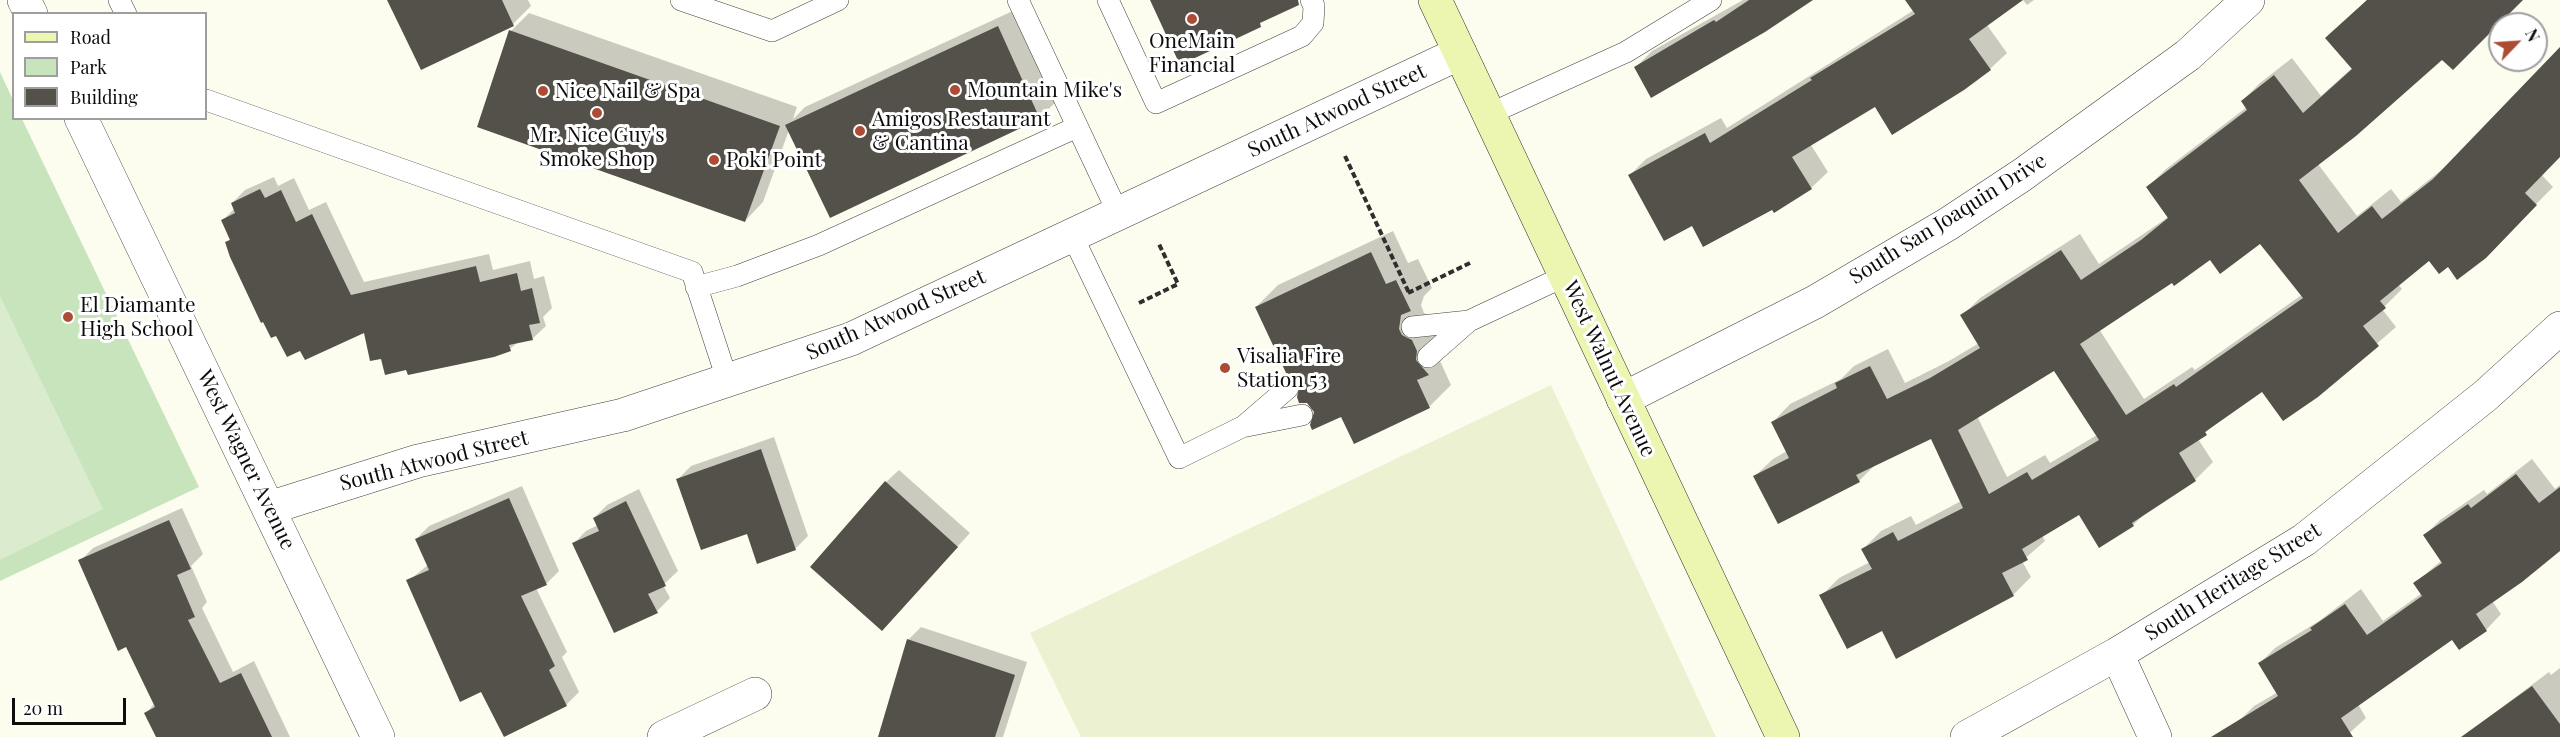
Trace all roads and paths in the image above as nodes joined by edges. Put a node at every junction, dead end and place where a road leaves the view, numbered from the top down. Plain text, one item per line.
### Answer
1 (681, 0) edge
2 (838, 0) edge
3 (1018, 0) edge
4 (1108, 0) edge
5 (1311, 0) edge
6 (1435, 0) edge
7 (1711, 0) edge
8 (2248, 0) edge
9 (1460, 53) junction
10 (207, 100) edge
11 (1489, 114) junction
12 (82, 120) edge
13 (1077, 126) junction
14 (1345, 156) dead end
15 (1118, 213) junction
16 (1072, 235) junction
17 (1159, 244) dead end
18 (1470, 263) dead end
19 (1565, 276) junction
20 (696, 286) junction
21 (1170, 288) dead end
22 (1409, 293) junction
23 (1403, 296) dead end
24 (1469, 321) junction
25 (1412, 327) dead end
26 (2560, 328) edge
27 (1428, 357) dead end
28 (728, 382) junction
29 (1288, 388) dead end
30 (1623, 399) junction
31 (1302, 415) dead end
32 (1242, 427) junction
33 (269, 508) junction
34 (2117, 654) junction
35 (755, 694) dead end
36 (378, 737) edge
37 (664, 737) edge
38 (1783, 737) edge
39 (1967, 737) edge
40 (2155, 737) edge

1 - 2 lane
3 - 13 lane
4 - 5 lane
6 - 9 main road, West Walnut Avenue
7 - 11 lane
8 - 30 street, South San Joaquin Drive
9 - 11 main road, West Walnut Avenue
9 - 15 street, South Atwood Street
10 - 20 lane
11 - 19 main road, West Walnut Avenue
12 - 33 street, West Wagner Avenue
13 - 15 lane
13 - 20 lane
14 - 22 path
15 - 16 street, South Atwood Street
16 - 28 street, South Atwood Street
16 - 32 lane
17 - 21 path
18 - 22 path
19 - 24 lane
19 - 30 main road, West Walnut Avenue
20 - 28 lane
22 - 23 path
24 - 25 lane
24 - 27 lane
26 - 34 street, South Heritage Street
28 - 33 street, South Atwood Street
29 - 32 lane
30 - 38 main road, West Walnut Avenue
31 - 32 lane
33 - 36 street, West Wagner Avenue
34 - 39 street, South Heritage Street
34 - 40 street
35 - 37 street

